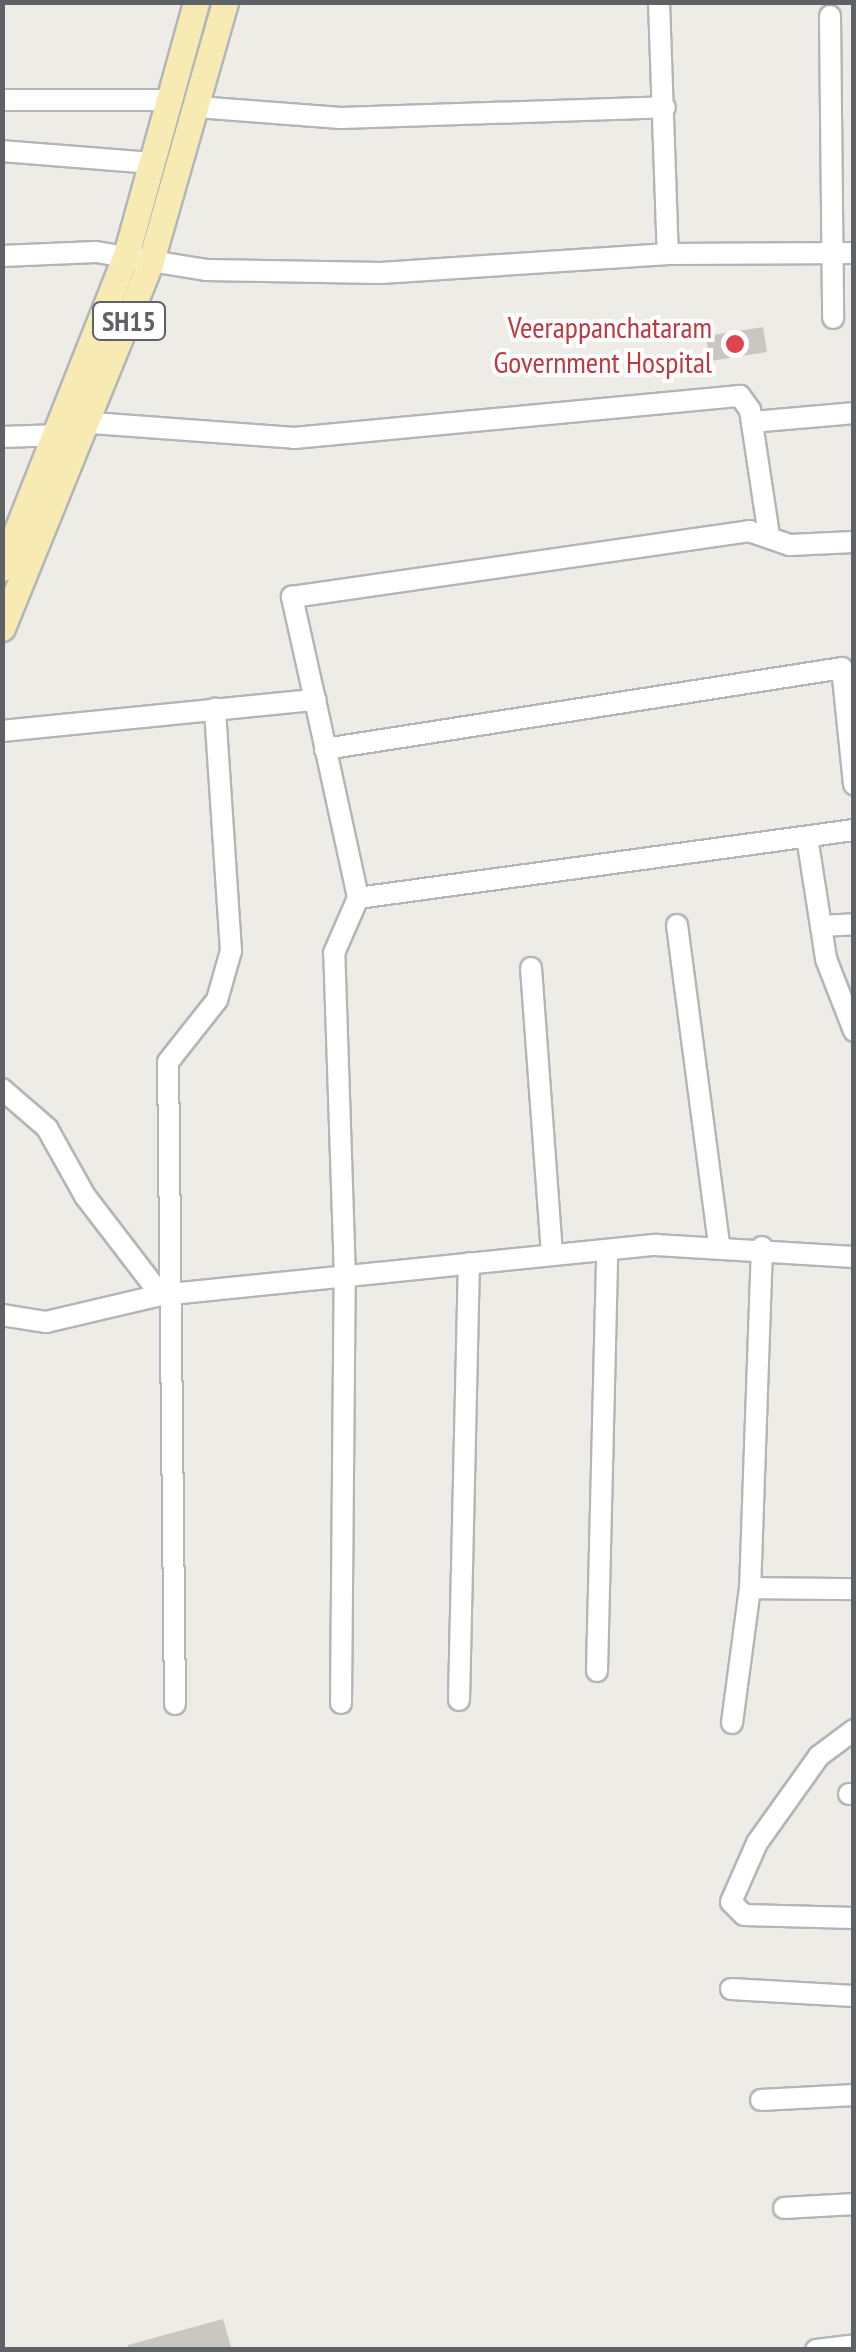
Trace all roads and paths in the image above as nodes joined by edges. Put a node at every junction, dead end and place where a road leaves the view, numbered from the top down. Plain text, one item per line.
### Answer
1 (196, 2) edge
2 (225, 2) edge
3 (659, 2) edge
4 (830, 16) dead end
5 (2, 100) edge
6 (170, 100) junction
7 (197, 106) junction
8 (665, 107) junction
9 (2, 150) edge
10 (152, 163) junction
11 (831, 253) junction
12 (854, 253) edge
13 (668, 254) junction
14 (2, 256) edge
15 (138, 259) junction
16 (833, 318) dead end
17 (854, 413) edge
18 (752, 422) junction
19 (92, 423) junction
20 (60, 434) junction
21 (2, 437) edge
22 (769, 536) junction
23 (854, 542) edge
24 (2, 568) edge
25 (2, 628) edge
26 (315, 700) junction
27 (215, 709) junction
28 (2, 732) edge
29 (325, 749) junction
30 (854, 784) edge
31 (854, 830) edge
32 (807, 838) junction
33 (358, 898) junction
34 (854, 924) edge
35 (678, 926) dead end
36 (821, 926) junction
37 (531, 968) dead end
38 (854, 1031) edge
39 (2, 1089) edge
40 (719, 1245) junction
41 (762, 1247) junction
42 (607, 1250) junction
43 (552, 1254) junction
44 (854, 1257) edge
45 (469, 1262) junction
46 (345, 1277) junction
47 (169, 1295) junction
48 (2, 1315) edge
49 (750, 1588) junction
50 (854, 1589) edge
51 (597, 1671) dead end
52 (459, 1700) dead end
53 (341, 1703) dead end
54 (175, 1704) dead end
55 (732, 1722) dead end
56 (854, 1730) edge
57 (854, 1918) edge
58 (732, 1989) dead end
59 (854, 1996) edge
60 (854, 2094) edge
61 (761, 2100) dead end
62 (854, 2204) edge
63 (784, 2208) dead end
64 (854, 2344) edge
65 (816, 2350) edge

1 - 6 main road, SH15
2 - 7 main road, SH15
3 - 8 street
4 - 11 street
5 - 6 street
6 - 10 main road, SH15
7 - 8 street
7 - 15 main road, SH15
8 - 13 street
9 - 10 street
10 - 15 main road, SH15
11 - 12 street
11 - 13 street
11 - 16 street
13 - 15 street
14 - 15 street
15 - 19 main road, SH15
15 - 20 main road, SH15
17 - 18 street
18 - 19 street
18 - 22 street
19 - 25 main road, SH15
20 - 21 street
20 - 24 main road, SH15
22 - 23 street
22 - 26 street
26 - 27 street
26 - 29 street
27 - 28 street
27 - 47 street
29 - 30 street
29 - 33 street
31 - 32 street
32 - 33 street
32 - 36 street
33 - 46 street
34 - 36 street
35 - 40 street
36 - 38 street
37 - 43 street
39 - 47 street
40 - 41 street
40 - 42 street
41 - 44 street
41 - 49 street
42 - 43 street
42 - 51 street
43 - 45 street
45 - 46 street
45 - 52 street
46 - 47 street
46 - 53 street
47 - 48 street
47 - 54 street
49 - 50 street
49 - 55 street
56 - 57 street
58 - 59 street
60 - 61 street
62 - 63 street
64 - 65 street

